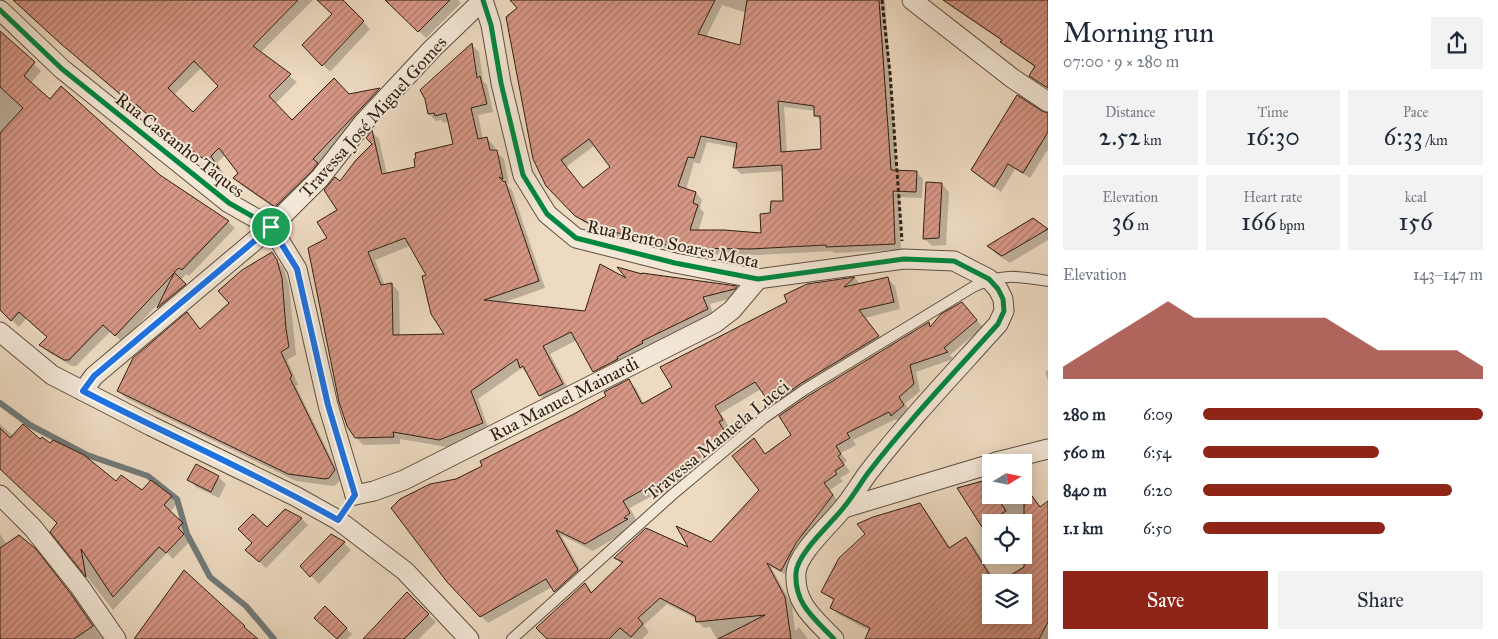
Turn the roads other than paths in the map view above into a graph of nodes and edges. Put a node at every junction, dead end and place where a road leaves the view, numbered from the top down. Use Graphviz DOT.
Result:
graph roads {
  1 [pos="483,0"];
  2 [pos="912,0"];
  3 [pos="0,10"];
  4 [pos="1048,102"];
  5 [pos="271,227"];
  6 [pos="758,279"];
  7 [pos="990,279"];
  8 [pos="1048,281"];
  9 [pos="0,332"];
  10 [pos="83,391"];
  11 [pos="1048,450"];
  12 [pos="1031,454"];
  13 [pos="982,467"];
  14 [pos="0,495"];
  15 [pos="355,495"];
  16 [pos="844,508"];
  17 [pos="338,520"];
  18 [pos="116,639"];
  19 [pos="469,639"];
  20 [pos="512,639"];
  21 [pos="834,639"];
  1 -- 5 [label="street, Travessa José Miguel Gomes"];
  1 -- 6 [label="street, Rua Bento Soares Mota"];
  2 -- 4 [label="street"];
  3 -- 5 [label="street, Rua Castanho Taques"];
  5 -- 10 [label="street, Travessa José Miguel Gomes"];
  5 -- 15 [label="street, Rua Castanho Taques"];
  6 -- 7 [label="street, Rua Bento Soares Mota"];
  6 -- 15 [label="street, Rua Manuel Mainardi"];
  7 -- 8 [label="lane"];
  7 -- 16 [label="street"];
  7 -- 20 [label="lane, Travessa Manuela Lucci"];
  9 -- 10 [label="street"];
  10 -- 17 [label="street"];
  11 -- 12 [label="street"];
  13 -- 16 [label="street"];
  14 -- 18 [label="street"];
  15 -- 17 [label="street"];
  16 -- 21 [label="street"];
  17 -- 19 [label="street"];
}
